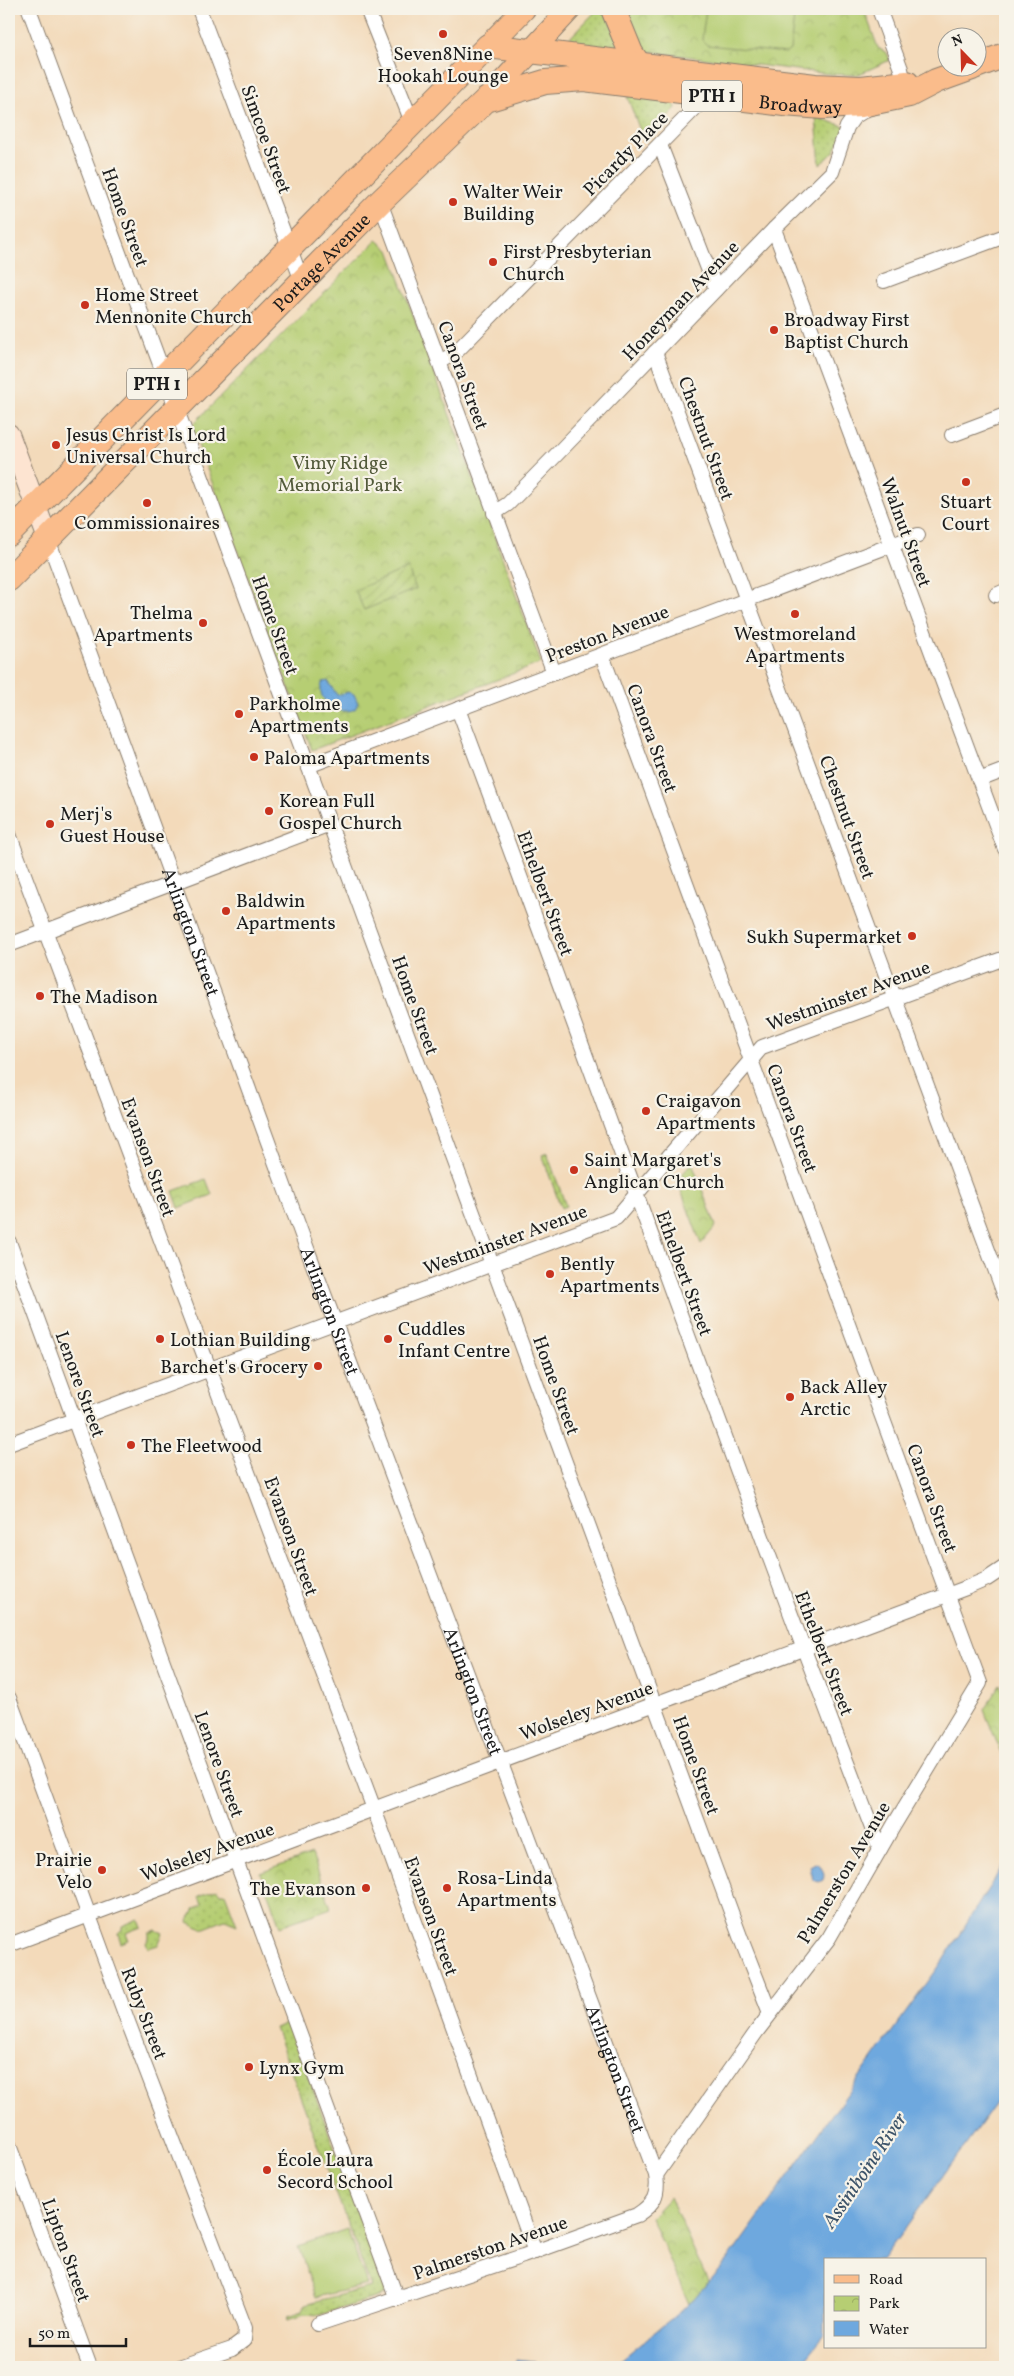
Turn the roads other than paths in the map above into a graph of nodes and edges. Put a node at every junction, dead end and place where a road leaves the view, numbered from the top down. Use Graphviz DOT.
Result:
graph roads {
  1 [pos="29,9"];
  2 [pos="199,9"];
  3 [pos="367,9"];
  4 [pos="524,9"];
  5 [pos="570,9"];
  6 [pos="613,9"];
  7 [pos="879,9"];
  8 [pos="488,46"];
  9 [pos="531,52"];
  10 [pos="1005,55"];
  11 [pos="986,62"];
  12 [pos="640,65"];
  13 [pos="944,78"];
  14 [pos="936,81"];
  15 [pos="904,83"];
  16 [pos="707,96"];
  17 [pos="486,100"];
  18 [pos="875,104"];
  19 [pos="412,122"];
  20 [pos="660,144"];
  21 [pos="380,202"];
  22 [pos="774,229"];
  23 [pos="1005,236"];
  24 [pos="288,248"];
  25 [pos="302,281"];
  26 [pos="884,281"];
  27 [pos="716,289"];
  28 [pos="656,352"];
  29 [pos="440,362"];
  30 [pos="165,377"];
  31 [pos="176,407"];
  32 [pos="1005,414"];
  33 [pos="9,434"];
  34 [pos="952,435"];
  35 [pos="36,506"];
  36 [pos="494,513"];
  37 [pos="9,534"];
  38 [pos="918,535"];
  39 [pos="48,539"];
  40 [pos="892,545"];
  41 [pos="9,579"];
  42 [pos="747,600"];
  43 [pos="602,655"];
  44 [pos="554,673"];
  45 [pos="458,709"];
  46 [pos="308,766"];
  47 [pos="1005,770"];
  48 [pos="980,780"];
  49 [pos="330,824"];
  50 [pos="9,834"];
  51 [pos="1005,849"];
  52 [pos="173,883"];
  53 [pos="45,931"];
  54 [pos="9,944"];
  55 [pos="1005,958"];
  56 [pos="895,998"];
  57 [pos="751,1059"];
  58 [pos="637,1194"];
  59 [pos="9,1242"];
  60 [pos="492,1264"];
  61 [pos="1005,1296"];
  62 [pos="335,1322"];
  63 [pos="209,1369"];
  64 [pos="74,1419"];
  65 [pos="9,1444"];
  66 [pos="1005,1567"];
  67 [pos="949,1595"];
  68 [pos="803,1649"];
  69 [pos="9,1698"];
  70 [pos="655,1704"];
  71 [pos="499,1762"];
  72 [pos="374,1809"];
  73 [pos="880,1849"];
  74 [pos="236,1860"];
  75 [pos="88,1915"];
  76 [pos="9,1945"];
  77 [pos="770,2013"];
  78 [pos="9,2145"];
  79 [pos="657,2180"];
  80 [pos="535,2252"];
  81 [pos="397,2299"];
  82 [pos="318,2324"];
  83 [pos="90,2367"];
  84 [pos="179,2367"];
  1 -- 30 [label="street, Home Street"];
  2 -- 24 [label="street, Simcoe Street"];
  3 -- 19 [label="street"];
  4 -- 8 [label="main road, Portage Avenue"];
  5 -- 9 [label="main road, Portage Avenue"];
  6 -- 12 [label="highway"];
  7 -- 15 [label="street"];
  8 -- 9 [label="highway, Broadway / PTH 1"];
  8 -- 19 [label="highway, Portage Avenue / PTH 1"];
  9 -- 12 [label="highway, Broadway / PTH 1"];
  9 -- 17 [label="main road, Portage Avenue"];
  10 -- 11 [label="highway"];
  12 -- 15 [label="highway, Broadway / PTH 1"];
  13 -- 14 [label="highway, Broadway / PTH 1"];
  14 -- 15 [label="highway, Broadway / PTH 1"];
  14 -- 18 [label="highway, Broadway / PTH 1"];
  16 -- 17 [label="highway, Broadway / PTH 1"];
  16 -- 18 [label="highway, Broadway / PTH 1"];
  16 -- 20 [label="street, Picardy Place"];
  17 -- 21 [label="highway, Portage Avenue / PTH 1"];
  18 -- 22 [label="street, Honeyman Avenue"];
  19 -- 24 [label="highway, Portage Avenue / PTH 1"];
  20 -- 27 [label="street"];
  20 -- 29 [label="street, Picardy Place"];
  21 -- 25 [label="highway, Portage Avenue / PTH 1"];
  21 -- 29 [label="street, Canora Street"];
  22 -- 27 [label="street, Honeyman Avenue"];
  22 -- 40 [label="street, Walnut Street"];
  23 -- 26 [label="street"];
  24 -- 25 [label="street, Simcoe Street"];
  24 -- 30 [label="highway, Portage Avenue / PTH 1"];
  25 -- 31 [label="highway, Portage Avenue / PTH 1"];
  27 -- 28 [label="street, Honeyman Avenue"];
  28 -- 36 [label="street, Honeyman Avenue"];
  28 -- 42 [label="street, Chestnut Street"];
  29 -- 36 [label="street, Canora Street"];
  30 -- 31 [label="street, Home Street"];
  30 -- 35 [label="highway, Portage Avenue / PTH 1"];
  31 -- 39 [label="highway, Portage Avenue / PTH 1"];
  31 -- 46 [label="street, Home Street"];
  32 -- 34 [label="street"];
  33 -- 35 [label="main road, Arlington Street"];
  35 -- 37 [label="highway, Portage Avenue / PTH 1"];
  35 -- 39 [label="main road, Arlington Street"];
  36 -- 44 [label="street, Canora Street"];
  38 -- 40 [label="street, Preston Avenue"];
  39 -- 41 [label="highway, Portage Avenue / PTH 1"];
  39 -- 52 [label="street, Arlington Street"];
  40 -- 42 [label="street, Preston Avenue"];
  40 -- 48 [label="street, Walnut Street"];
  42 -- 43 [label="street, Preston Avenue"];
  42 -- 56 [label="street, Chestnut Street"];
  43 -- 44 [label="street, Preston Avenue"];
  43 -- 57 [label="street, Canora Street"];
  44 -- 45 [label="street, Preston Avenue"];
  45 -- 46 [label="street, Preston Avenue"];
  45 -- 58 [label="street, Ethelbert Street"];
  46 -- 49 [label="street, Home Street"];
  47 -- 48 [label="street"];
  48 -- 51 [label="street, Walnut Street"];
  49 -- 52 [label="street"];
  49 -- 60 [label="street, Home Street"];
  50 -- 53 [label="street, Evanson Street"];
  52 -- 53 [label="street"];
  52 -- 62 [label="street, Arlington Street"];
  53 -- 54 [label="street"];
  53 -- 63 [label="street, Evanson Street"];
  55 -- 56 [label="street, Westminster Avenue"];
  56 -- 57 [label="street, Westminster Avenue"];
  56 -- 61 [label="street, Chestnut Street"];
  57 -- 58 [label="street, Westminster Avenue"];
  57 -- 67 [label="street, Canora Street"];
  58 -- 60 [label="street, Westminster Avenue"];
  58 -- 68 [label="street, Ethelbert Street"];
  59 -- 64 [label="street, Lenore Street"];
  60 -- 62 [label="street, Westminster Avenue"];
  60 -- 70 [label="street, Home Street"];
  62 -- 63 [label="street, Westminster Avenue"];
  62 -- 71 [label="street, Arlington Street"];
  63 -- 64 [label="street, Westminster Avenue"];
  63 -- 72 [label="street, Evanson Street"];
  64 -- 65 [label="street, Westminster Avenue"];
  64 -- 74 [label="street, Lenore Street"];
  66 -- 67 [label="street, Wolseley Avenue"];
  67 -- 68 [label="street, Wolseley Avenue"];
  67 -- 73 [label="street, Palmerston Avenue"];
  68 -- 70 [label="street, Wolseley Avenue"];
  68 -- 73 [label="street, Ethelbert Street"];
  69 -- 75 [label="street, Ruby Street"];
  70 -- 71 [label="street, Wolseley Avenue"];
  70 -- 77 [label="street, Home Street"];
  71 -- 72 [label="street, Wolseley Avenue"];
  71 -- 79 [label="street, Arlington Street"];
  72 -- 74 [label="street, Wolseley Avenue"];
  72 -- 80 [label="street, Evanson Street"];
  73 -- 77 [label="street, Palmerston Avenue"];
  74 -- 75 [label="street, Wolseley Avenue"];
  74 -- 81 [label="street, Lenore Street"];
  75 -- 76 [label="street, Wolseley Avenue"];
  75 -- 84 [label="street, Ruby Street"];
  77 -- 79 [label="street, Palmerston Avenue"];
  78 -- 83 [label="street, Lipton Street"];
  79 -- 80 [label="street, Palmerston Avenue"];
  80 -- 81 [label="street, Palmerston Avenue"];
  81 -- 82 [label="street, Palmerston Avenue"];
}
